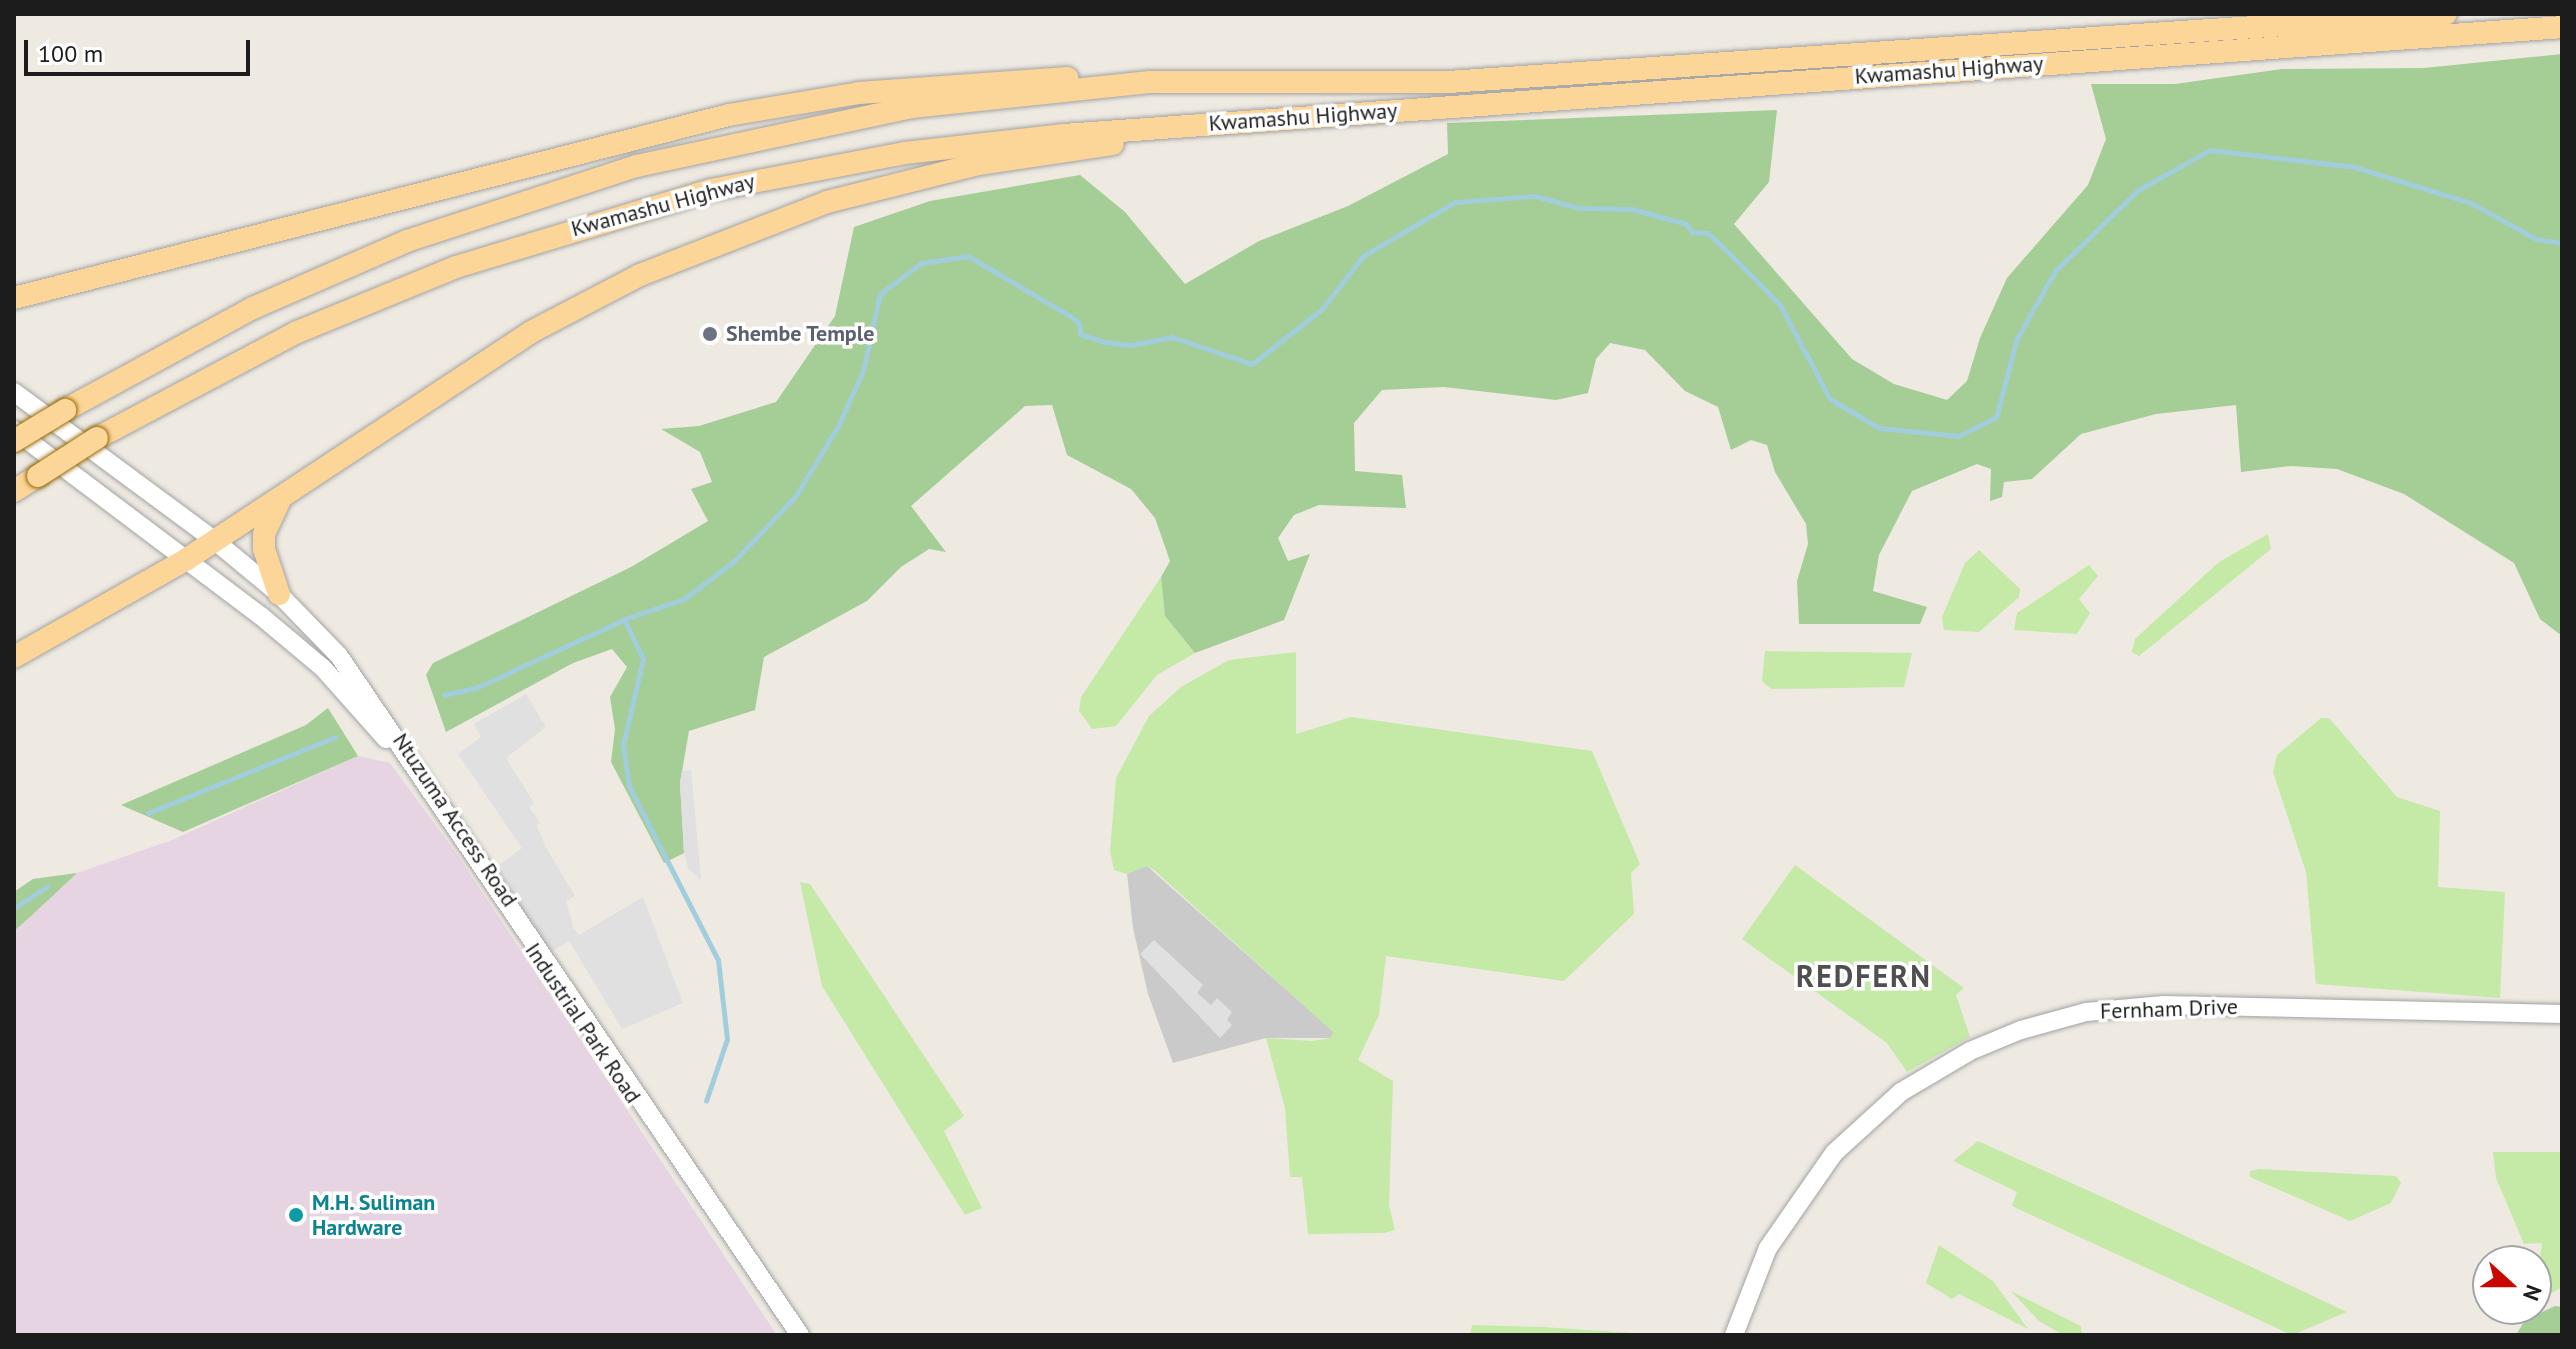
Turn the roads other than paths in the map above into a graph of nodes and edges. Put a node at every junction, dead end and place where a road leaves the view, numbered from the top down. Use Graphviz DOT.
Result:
graph roads {
  1 [pos="2446,14"];
  2 [pos="2562,27"];
  3 [pos="1150,82"];
  4 [pos="1260,121"];
  5 [pos="14,298"];
  6 [pos="14,392"];
  7 [pos="14,430"];
  8 [pos="14,441"];
  9 [pos="14,491"];
  10 [pos="281,497"];
  11 [pos="214,540"];
  12 [pos="187,559"];
  13 [pos="279,594"];
  14 [pos="14,657"];
  15 [pos="2562,1014"];
  16 [pos="789,1335"];
  17 [pos="800,1335"];
  18 [pos="1734,1335"];
  1 -- 3 [label="main road, Kwamashu Highway"];
  2 -- 4 [label="main road, Kwamashu Highway"];
  3 -- 5 [label="main road"];
  3 -- 8 [label="main road, Kwamashu Highway, bridge"];
  4 -- 9 [label="main road, Kwamashu Highway, bridge"];
  4 -- 10 [label="main road"];
  6 -- 11 [label="street, Ntuzuma Access Road"];
  7 -- 12 [label="street"];
  10 -- 11 [label="main road"];
  10 -- 13 [label="main road"];
  11 -- 12 [label="main road"];
  11 -- 13 [label="street, Ntuzuma Access Road"];
  12 -- 14 [label="main road"];
  12 -- 16 [label="street, Industrial Park Road"];
  13 -- 17 [label="street, Ntuzuma Access Road"];
  15 -- 18 [label="street, Fernham Drive"];
}
